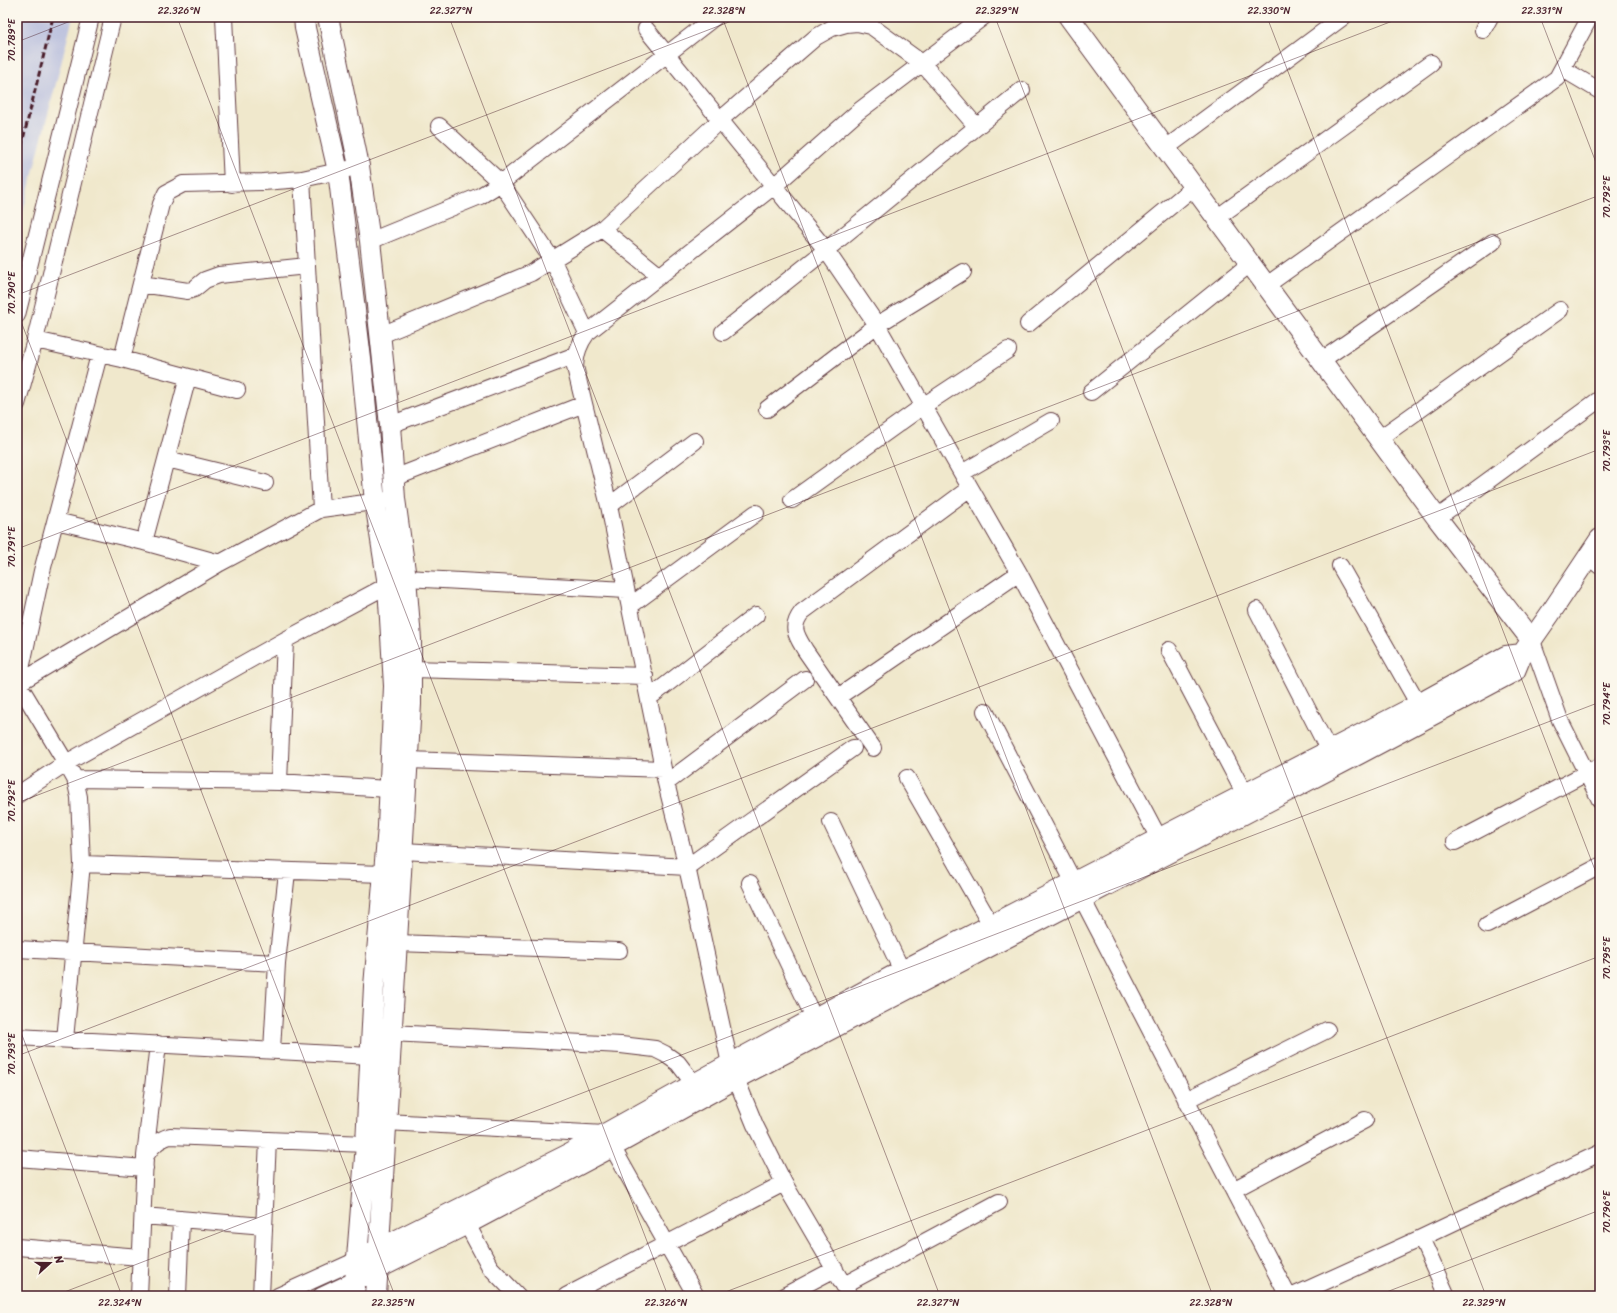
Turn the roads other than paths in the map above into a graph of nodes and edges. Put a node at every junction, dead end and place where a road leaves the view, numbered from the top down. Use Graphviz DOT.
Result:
graph roads {
  1 [pos="91,17"];
  2 [pos="113,17"];
  3 [pos="224,17"];
  4 [pos="304,17"];
  5 [pos="328,17"];
  6 [pos="716,17"];
  7 [pos="983,17"];
  8 [pos="1069,17"];
  9 [pos="1343,17"];
  10 [pos="1590,17"];
  11 [pos="646,29"];
  12 [pos="668,55"];
  13 [pos="922,63"];
  14 [pos="1431,63"];
  15 [pos="1563,69"];
  16 [pos="1022,90"];
  17 [pos="1600,91"];
  18 [pos="720,120"];
  19 [pos="439,126"];
  20 [pos="977,126"];
  21 [pos="1166,148"];
  22 [pos="360,166"];
  23 [pos="338,171"];
  24 [pos="302,179"];
  25 [pos="501,183"];
  26 [pos="232,184"];
  27 [pos="774,186"];
  28 [pos="1195,186"];
  29 [pos="1218,218"];
  30 [pos="602,229"];
  31 [pos="370,241"];
  32 [pos="1493,242"];
  33 [pos="826,250"];
  34 [pos="553,261"];
  35 [pos="1251,262"];
  36 [pos="307,266"];
  37 [pos="963,272"];
  38 [pos="660,276"];
  39 [pos="141,284"];
  40 [pos="1267,285"];
  41 [pos="1560,310"];
  42 [pos="17,315"];
  43 [pos="1028,324"];
  44 [pos="877,325"];
  45 [pos="723,332"];
  46 [pos="587,333"];
  47 [pos="381,335"];
  48 [pos="35,340"];
  49 [pos="1008,350"];
  50 [pos="99,355"];
  51 [pos="576,355"];
  52 [pos="122,359"];
  53 [pos="1322,360"];
  54 [pos="188,377"];
  55 [pos="237,390"];
  56 [pos="1091,392"];
  57 [pos="1600,399"];
  58 [pos="17,404"];
  59 [pos="584,404"];
  60 [pos="923,406"];
  61 [pos="767,409"];
  62 [pos="1051,422"];
  63 [pos="390,425"];
  64 [pos="1380,438"];
  65 [pos="695,442"];
  66 [pos="167,459"];
  67 [pos="962,473"];
  68 [pos="394,478"];
  69 [pos="265,483"];
  70 [pos="970,488"];
  71 [pos="395,499"];
  72 [pos="792,500"];
  73 [pos="375,502"];
  74 [pos="609,506"];
  75 [pos="321,509"];
  76 [pos="756,513"];
  77 [pos="1437,518"];
  78 [pos="56,522"];
  79 [pos="1600,539"];
  80 [pos="144,542"];
  81 [pos="1594,561"];
  82 [pos="220,563"];
  83 [pos="1340,566"];
  84 [pos="1019,573"];
  85 [pos="397,582"];
  86 [pos="626,590"];
  87 [pos="630,606"];
  88 [pos="1257,610"];
  89 [pos="756,615"];
  90 [pos="285,640"];
  91 [pos="1527,647"];
  92 [pos="1169,650"];
  93 [pos="412,669"];
  94 [pos="645,676"];
  95 [pos="805,680"];
  96 [pos="18,684"];
  97 [pos="838,697"];
  98 [pos="648,698"];
  99 [pos="1418,705"];
  100 [pos="985,711"];
  101 [pos="853,748"];
  102 [pos="873,748"];
  103 [pos="1329,751"];
  104 [pos="408,760"];
  105 [pos="66,763"];
  106 [pos="1593,769"];
  107 [pos="664,776"];
  108 [pos="907,778"];
  109 [pos="74,779"];
  110 [pos="279,782"];
  111 [pos="388,789"];
  112 [pos="17,794"];
  113 [pos="1600,800"];
  114 [pos="1249,802"];
  115 [pos="831,822"];
  116 [pos="1454,842"];
  117 [pos="1163,846"];
  118 [pos="403,851"];
  119 [pos="82,864"];
  120 [pos="687,866"];
  121 [pos="1600,866"];
  122 [pos="287,872"];
  123 [pos="383,874"];
  124 [pos="750,883"];
  125 [pos="1078,890"];
  126 [pos="1488,926"];
  127 [pos="995,932"];
  128 [pos="396,943"];
  129 [pos="17,949"];
  130 [pos="73,950"];
  131 [pos="619,951"];
  132 [pos="277,963"];
  133 [pos="902,971"];
  134 [pos="814,1018"];
  135 [pos="1327,1030"];
  136 [pos="391,1033"];
  137 [pos="17,1037"];
  138 [pos="65,1039"];
  139 [pos="158,1044"];
  140 [pos="272,1050"];
  141 [pos="371,1056"];
  142 [pos="732,1071"];
  143 [pos="694,1084"];
  144 [pos="1186,1100"];
  145 [pos="1365,1120"];
  146 [pos="386,1122"];
  147 [pos="268,1140"];
  148 [pos="609,1140"];
  149 [pos="366,1144"];
  150 [pos="1600,1153"];
  151 [pos="17,1158"];
  152 [pos="145,1162"];
  153 [pos="784,1183"];
  154 [pos="1233,1190"];
  155 [pos="999,1202"];
  156 [pos="143,1216"];
  157 [pos="181,1219"];
  158 [pos="467,1224"];
  159 [pos="263,1226"];
  160 [pos="1421,1238"];
  161 [pos="667,1244"];
  162 [pos="17,1246"];
  163 [pos="140,1257"];
  164 [pos="378,1259"];
  165 [pos="835,1269"];
  166 [pos="355,1279"];
  167 [pos="847,1291"];
  168 [pos="139,1296"];
  169 [pos="178,1296"];
  170 [pos="261,1296"];
  171 [pos="278,1296"];
  172 [pos="321,1296"];
  173 [pos="376,1296"];
  174 [pos="518,1296"];
  175 [pos="566,1296"];
  176 [pos="696,1296"];
  177 [pos="784,1296"];
  178 [pos="1288,1296"];
  179 [pos="1293,1296"];
  180 [pos="1447,1296"];
  1 -- 42 [label="street"];
  2 -- 48 [label="street"];
  3 -- 26 [label="street"];
  4 -- 23 [label="street"];
  5 -- 22 [label="street"];
  6 -- 12 [label="street"];
  7 -- 13 [label="street"];
  8 -- 21 [label="street"];
  9 -- 21 [label="street"];
  10 -- 15 [label="street"];
  11 -- 12 [label="street"];
  12 -- 18 [label="street"];
  12 -- 25 [label="street"];
  13 -- 18 [label="street"];
  13 -- 20 [label="street"];
  13 -- 27 [label="street"];
  14 -- 29 [label="street"];
  15 -- 17 [label="street"];
  15 -- 40 [label="street"];
  16 -- 20 [label="street"];
  18 -- 27 [label="street"];
  18 -- 30 [label="street"];
  19 -- 25 [label="street"];
  20 -- 33 [label="street"];
  21 -- 28 [label="street"];
  22 -- 23 [label="street"];
  22 -- 31 [label="street"];
  23 -- 24 [label="street"];
  23 -- 73 [label="street"];
  24 -- 26 [label="street"];
  24 -- 36 [label="street"];
  25 -- 31 [label="street"];
  25 -- 34 [label="street"];
  26 -- 39 [label="street"];
  27 -- 33 [label="street"];
  27 -- 38 [label="street"];
  28 -- 29 [label="street"];
  28 -- 43 [label="street"];
  29 -- 35 [label="street"];
  30 -- 34 [label="street"];
  30 -- 38 [label="street"];
  31 -- 47 [label="street"];
  32 -- 53 [label="street"];
  33 -- 44 [label="street"];
  33 -- 45 [label="street"];
  34 -- 46 [label="street"];
  34 -- 47 [label="street"];
  35 -- 40 [label="street"];
  35 -- 56 [label="street"];
  36 -- 39 [label="street"];
  36 -- 75 [label="street"];
  37 -- 44 [label="street"];
  38 -- 46 [label="street"];
  39 -- 52 [label="street"];
  40 -- 53 [label="street"];
  41 -- 64 [label="street"];
  44 -- 60 [label="street"];
  44 -- 61 [label="street"];
  46 -- 51 [label="street"];
  47 -- 63 [label="street"];
  48 -- 50 [label="street"];
  48 -- 58 [label="street"];
  49 -- 60 [label="street"];
  50 -- 52 [label="street"];
  50 -- 78 [label="street"];
  51 -- 59 [label="street"];
  51 -- 63 [label="street"];
  52 -- 54 [label="street"];
  53 -- 64 [label="street"];
  54 -- 55 [label="street"];
  54 -- 66 [label="street"];
  57 -- 77 [label="street"];
  59 -- 68 [label="street"];
  59 -- 74 [label="street"];
  60 -- 67 [label="street"];
  60 -- 72 [label="street"];
  62 -- 67 [label="street"];
  63 -- 68 [label="street"];
  64 -- 77 [label="street"];
  65 -- 74 [label="street"];
  66 -- 69 [label="street"];
  66 -- 80 [label="street"];
  67 -- 70 [label="street"];
  68 -- 71 [label="street"];
  70 -- 84 [label="street"];
  70 -- 97 [label="street"];
  71 -- 73 [label="street"];
  71 -- 85 [label="street"];
  73 -- 75 [label="street"];
  73 -- 85 [label="street"];
  74 -- 86 [label="street"];
  75 -- 82 [label="street"];
  76 -- 87 [label="street"];
  77 -- 91 [label="street"];
  78 -- 80 [label="street"];
  78 -- 96 [label="street"];
  79 -- 81 [label="street"];
  80 -- 82 [label="street"];
  81 -- 91 [label="street"];
  82 -- 96 [label="street"];
  83 -- 99 [label="street"];
  84 -- 97 [label="street"];
  84 -- 117 [label="street"];
  85 -- 86 [label="street"];
  85 -- 90 [label="street"];
  85 -- 93 [label="street"];
  85 -- 111 [label="street"];
  86 -- 87 [label="street"];
  87 -- 94 [label="street"];
  88 -- 103 [label="street"];
  89 -- 98 [label="street"];
  90 -- 105 [label="street"];
  90 -- 110 [label="street"];
  91 -- 99 [label="street"];
  91 -- 106 [label="street"];
  91 -- 114 [label="street"];
  92 -- 114 [label="street"];
  93 -- 94 [label="street"];
  93 -- 104 [label="street"];
  94 -- 98 [label="street"];
  95 -- 107 [label="street"];
  96 -- 105 [label="street"];
  97 -- 102 [label="street"];
  98 -- 107 [label="street"];
  99 -- 103 [label="street"];
  100 -- 125 [label="street"];
  101 -- 120 [label="street"];
  103 -- 114 [label="street"];
  104 -- 107 [label="street"];
  104 -- 118 [label="street"];
  105 -- 109 [label="street"];
  105 -- 112 [label="street"];
  106 -- 113 [label="street"];
  106 -- 116 [label="street"];
  107 -- 120 [label="street"];
  108 -- 127 [label="street"];
  109 -- 110 [label="street"];
  109 -- 119 [label="street"];
  110 -- 111 [label="street"];
  111 -- 123 [label="street"];
  114 -- 117 [label="street"];
  115 -- 133 [label="street"];
  117 -- 125 [label="street"];
  118 -- 120 [label="street"];
  118 -- 128 [label="street"];
  119 -- 122 [label="street"];
  119 -- 130 [label="street"];
  120 -- 142 [label="street"];
  121 -- 126 [label="street"];
  122 -- 123 [label="street"];
  122 -- 132 [label="street"];
  123 -- 141 [label="street"];
  124 -- 134 [label="street"];
  125 -- 127 [label="street"];
  125 -- 144 [label="street"];
  127 -- 133 [label="street"];
  127 -- 142 [label="street"];
  128 -- 131 [label="street"];
  128 -- 136 [label="street"];
  129 -- 130 [label="street"];
  130 -- 132 [label="street"];
  130 -- 138 [label="street"];
  132 -- 140 [label="street"];
  133 -- 134 [label="street"];
  134 -- 142 [label="street"];
  135 -- 144 [label="street"];
  136 -- 143 [label="street"];
  136 -- 146 [label="street"];
  137 -- 138 [label="street"];
  138 -- 139 [label="street"];
  139 -- 140 [label="street"];
  139 -- 152 [label="street"];
  140 -- 141 [label="street"];
  141 -- 149 [label="street"];
  142 -- 143 [label="street"];
  142 -- 148 [label="street"];
  142 -- 153 [label="street"];
  143 -- 148 [label="street"];
  144 -- 154 [label="street"];
  145 -- 154 [label="street"];
  146 -- 148 [label="street"];
  146 -- 164 [label="street"];
  147 -- 149 [label="street"];
  147 -- 152 [label="street"];
  147 -- 159 [label="street"];
  148 -- 158 [label="street"];
  148 -- 161 [label="street"];
  148 -- 164 [label="street"];
  149 -- 166 [label="street"];
  150 -- 160 [label="street"];
  151 -- 152 [label="street"];
  152 -- 156 [label="street"];
  153 -- 161 [label="street"];
  153 -- 165 [label="street"];
  154 -- 178 [label="street"];
  155 -- 167 [label="street"];
  156 -- 157 [label="street"];
  156 -- 163 [label="street"];
  157 -- 159 [label="street"];
  157 -- 169 [label="street"];
  158 -- 164 [label="street"];
  158 -- 174 [label="street"];
  159 -- 170 [label="street"];
  160 -- 179 [label="street"];
  160 -- 180 [label="street"];
  161 -- 175 [label="street"];
  161 -- 176 [label="street"];
  162 -- 163 [label="street"];
  163 -- 168 [label="street"];
  164 -- 166 [label="street"];
  164 -- 173 [label="street"];
  165 -- 167 [label="street"];
  165 -- 177 [label="street"];
  166 -- 171 [label="street"];
  166 -- 172 [label="street"];
}
